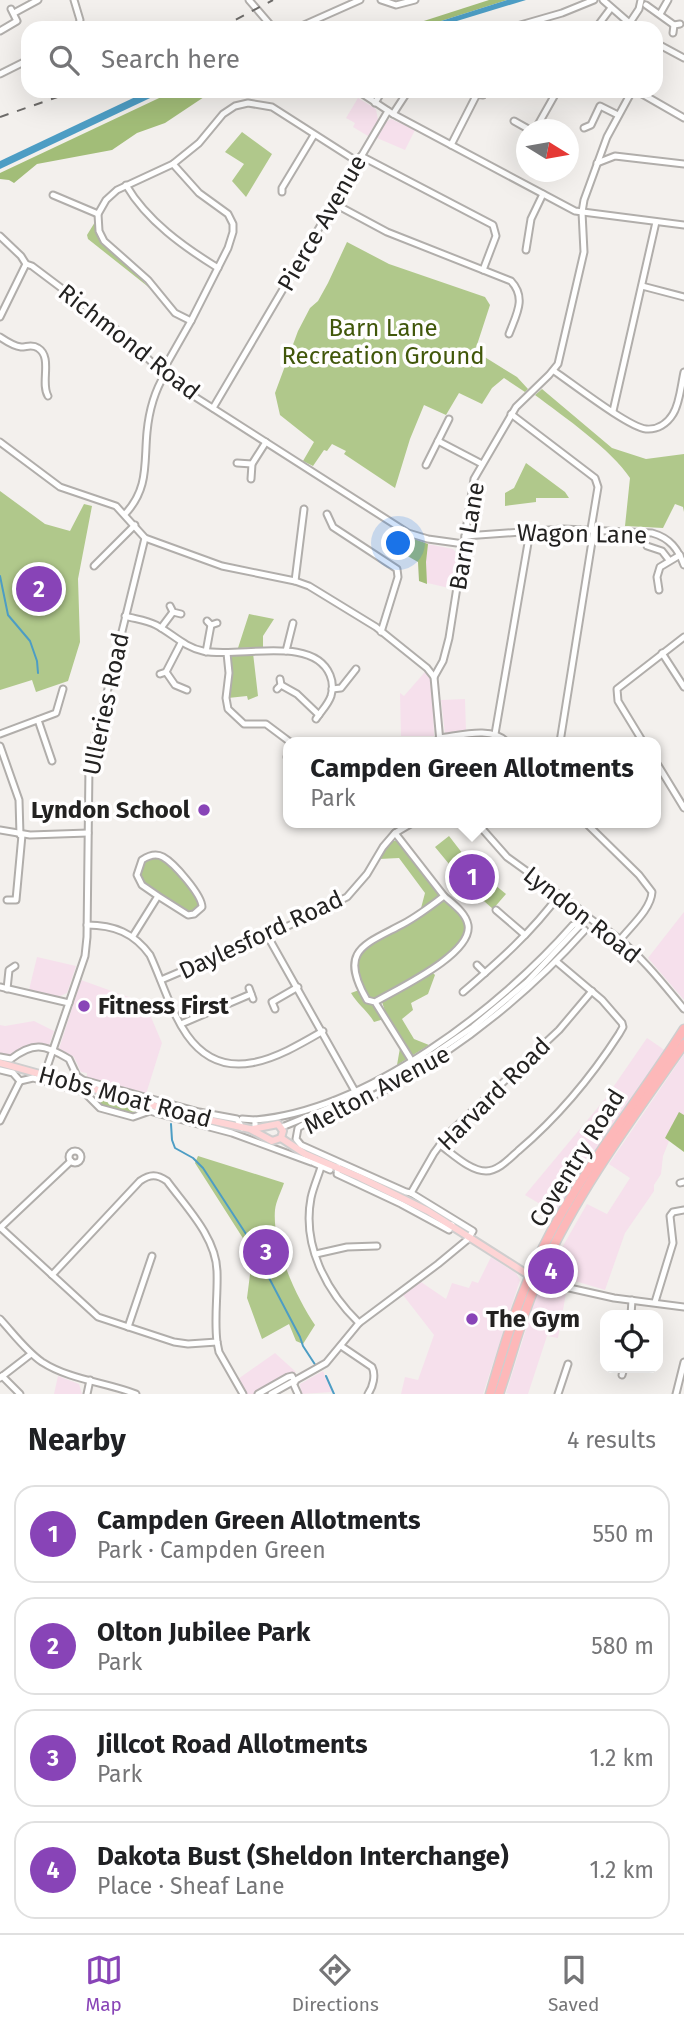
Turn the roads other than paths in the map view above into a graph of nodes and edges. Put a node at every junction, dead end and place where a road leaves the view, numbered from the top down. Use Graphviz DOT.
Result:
graph roads {
  1 [pos="38,0"];
  2 [pos="74,0"];
  3 [pos="250,0"];
  4 [pos="360,0"];
  5 [pos="381,0"];
  6 [pos="415,0"];
  7 [pos="594,0"];
  8 [pos="603,0"];
  9 [pos="668,0"];
  10 [pos="643,2"];
  11 [pos="611,8"];
  12 [pos="660,14"];
  13 [pos="315,20"];
  14 [pos="80,21"];
  15 [pos="268,21"];
  16 [pos="534,21"];
  17 [pos="601,21"];
  18 [pos="626,21"];
  19 [pos="634,21"];
  20 [pos="0,31"];
  21 [pos="673,33"];
  22 [pos="663,49"];
  23 [pos="684,58"];
  24 [pos="21,64"];
  25 [pos="0,74"];
  26 [pos="368,98"];
  27 [pos="378,98"];
  28 [pos="403,98"];
  29 [pos="474,98"];
  30 [pos="552,98"];
  31 [pos="629,98"];
  32 [pos="647,98"];
  33 [pos="375,103"];
  34 [pos="391,113"];
  35 [pos="618,115"];
  36 [pos="684,118"];
  37 [pos="540,119"];
  38 [pos="584,128"];
  39 [pos="314,135"];
  40 [pos="451,145"];
  41 [pos="604,145"];
  42 [pos="615,156"];
  43 [pos="359,159"];
  44 [pos="597,163"];
  45 [pos="173,164"];
  46 [pos="684,164"];
  47 [pos="127,185"];
  48 [pos="282,192"];
  49 [pos="543,194"];
  50 [pos="53,195"];
  51 [pos="333,203"];
  52 [pos="582,212"];
  53 [pos="98,214"];
  54 [pos="656,222"];
  55 [pos="684,225"];
  56 [pos="0,236"];
  57 [pos="525,246"];
  58 [pos="26,264"];
  59 [pos="218,268"];
  60 [pos="483,270"];
  61 [pos="642,286"];
  62 [pos="684,297"];
  63 [pos="0,317"];
  64 [pos="191,321"];
  65 [pos="509,334"];
  66 [pos="0,337"];
  67 [pos="554,371"];
  68 [pos="684,372"];
  69 [pos="163,373"];
  70 [pos="48,396"];
  71 [pos="213,408"];
  72 [pos="613,411"];
  73 [pos="511,414"];
  74 [pos="449,419"];
  75 [pos="438,441"];
  76 [pos="0,442"];
  77 [pos="266,442"];
  78 [pos="237,463"];
  79 [pos="252,464"];
  80 [pos="482,464"];
  81 [pos="426,465"];
  82 [pos="251,480"];
  83 [pos="303,509"];
  84 [pos="125,514"];
  85 [pos="327,514"];
  86 [pos="135,525"];
  87 [pos="592,529"];
  88 [pos="527,531"];
  89 [pos="465,536"];
  90 [pos="145,538"];
  91 [pos="464,544"];
  92 [pos="647,547"];
  93 [pos="680,555"];
  94 [pos="669,560"];
  95 [pos="684,565"];
  96 [pos="94,566"];
  97 [pos="295,581"];
  98 [pos="659,590"];
  99 [pos="170,606"];
  100 [pos="173,612"];
  101 [pos="181,614"];
  102 [pos="125,616"];
  103 [pos="212,623"];
  104 [pos="294,627"];
  105 [pos="161,628"];
  106 [pos="381,632"];
  107 [pos="684,637"];
  108 [pos="181,643"];
  109 [pos="286,651"];
  110 [pos="206,652"];
  111 [pos="227,653"];
  112 [pos="662,653"];
  113 [pos="356,669"];
  114 [pos="434,677"];
  115 [pos="279,684"];
  116 [pos="684,687"];
  117 [pos="64,689"];
  118 [pos="332,689"];
  119 [pos="189,690"];
  120 [pos="38,720"];
  121 [pos="0,734"];
  122 [pos="495,734"];
  123 [pos="283,737"];
  124 [pos="439,737"];
  125 [pos="467,737"];
  126 [pos="500,737"];
  127 [pos="561,737"];
  128 [pos="640,737"];
  129 [pos="0,746"];
  130 [pos="52,761"];
  131 [pos="661,770"];
  132 [pos="684,808"];
  133 [pos="403,828"];
  134 [pos="481,828"];
  135 [pos="591,828"];
  136 [pos="0,830"];
  137 [pos="88,833"];
  138 [pos="395,833"];
  139 [pos="21,835"];
  140 [pos="559,895"];
  141 [pos="158,896"];
  142 [pos="444,896"];
  143 [pos="7,900"];
  144 [pos="496,910"];
  145 [pos="587,918"];
  146 [pos="87,925"];
  147 [pos="583,929"];
  148 [pos="267,935"];
  149 [pos="525,935"];
  150 [pos="133,936"];
  151 [pos="620,940"];
  152 [pos="560,953"];
  153 [pos="556,962"];
  154 [pos="477,965"];
  155 [pos="15,966"];
  156 [pos="548,966"];
  157 [pos="485,973"];
  158 [pos="161,980"];
  159 [pos="3,988"];
  160 [pos="298,988"];
  161 [pos="464,989"];
  162 [pos="592,991"];
  163 [pos="251,993"];
  164 [pos="375,1002"];
  165 [pos="69,1003"];
  166 [pos="275,1009"];
  167 [pos="684,1009"];
  168 [pos="181,1024"];
  169 [pos="684,1029"];
  170 [pos="323,1031"];
  171 [pos="684,1044"];
  172 [pos="52,1051"];
  173 [pos="0,1057"];
  174 [pos="0,1063"];
  175 [pos="413,1063"];
  176 [pos="0,1070"];
  177 [pos="44,1076"];
  178 [pos="20,1081"];
  179 [pos="88,1084"];
  180 [pos="357,1093"];
  181 [pos="139,1098"];
  182 [pos="240,1119"];
  183 [pos="0,1121"];
  184 [pos="253,1125"];
  185 [pos="297,1125"];
  186 [pos="267,1127"];
  187 [pos="282,1127"];
  188 [pos="242,1128"];
  189 [pos="266,1136"];
  190 [pos="281,1138"];
  191 [pos="440,1145"];
  192 [pos="71,1161"];
  193 [pos="321,1167"];
  194 [pos="330,1170"];
  195 [pos="337,1170"];
  196 [pos="406,1194"];
  197 [pos="419,1203"];
  198 [pos="684,1210"];
  199 [pos="452,1225"];
  200 [pos="0,1228"];
  201 [pos="470,1236"];
  202 [pos="377,1247"];
  203 [pos="316,1254"];
  204 [pos="152,1256"];
  205 [pos="531,1274"];
  206 [pos="51,1275"];
  207 [pos="549,1281"];
  208 [pos="632,1300"];
  209 [pos="655,1303"];
  210 [pos="684,1307"];
  211 [pos="631,1310"];
  212 [pos="0,1319"];
  213 [pos="359,1323"];
  214 [pos="128,1327"];
  215 [pos="217,1342"];
  216 [pos="341,1346"];
  217 [pos="31,1354"];
  218 [pos="684,1362"];
  219 [pos="568,1364"];
  220 [pos="1,1377"];
  221 [pos="90,1380"];
  222 [pos="294,1383"];
  223 [pos="20,1394"];
  224 [pos="87,1394"];
  225 [pos="135,1394"];
  226 [pos="243,1394"];
  227 [pos="258,1394"];
  228 [pos="271,1394"];
  229 [pos="298,1394"];
  230 [pos="368,1394"];
  231 [pos="490,1394"];
  232 [pos="497,1394"];
  233 [pos="558,1394"];
  234 [pos="676,1394"];
  1 -- 20 [label="street"];
  2 -- 14 [label="street"];
  3 -- 15 [label="street"];
  4 -- 13 [label="street"];
  5 -- 6 [label="street"];
  7 -- 16 [label="street"];
  8 -- 11 [label="street"];
  9 -- 12 [label="street"];
  10 -- 12 [label="street"];
  10 -- 19 [label="street"];
  11 -- 17 [label="street"];
  11 -- 18 [label="street"];
  12 -- 21 [label="street"];
  22 -- 23 [label="street"];
  24 -- 25 [label="street"];
  26 -- 33 [label="street"];
  27 -- 33 [label="street"];
  28 -- 34 [label="street, Pierce Avenue"];
  29 -- 40 [label="street"];
  30 -- 37 [label="street"];
  31 -- 35 [label="street, Barn Lane"];
  32 -- 36 [label="street"];
  33 -- 34 [label="street"];
  34 -- 40 [label="street"];
  34 -- 43 [label="street, Pierce Avenue"];
  35 -- 38 [label="street"];
  35 -- 41 [label="street, Barn Lane"];
  39 -- 43 [label="street"];
  39 -- 45 [label="street"];
  39 -- 48 [label="street"];
  40 -- 49 [label="street"];
  41 -- 42 [label="street"];
  41 -- 44 [label="street, Barn Lane"];
  42 -- 44 [label="street"];
  42 -- 46 [label="street"];
  43 -- 51 [label="street, Pierce Avenue"];
  43 -- 60 [label="street"];
  44 -- 52 [label="street, Barn Lane"];
  45 -- 47 [label="street"];
  45 -- 59 [label="street"];
  47 -- 53 [label="street"];
  47 -- 59 [label="street"];
  49 -- 52 [label="street"];
  49 -- 57 [label="street"];
  50 -- 53 [label="street"];
  51 -- 60 [label="street"];
  51 -- 71 [label="street, Pierce Avenue"];
  52 -- 54 [label="street"];
  52 -- 67 [label="street, Barn Lane"];
  53 -- 64 [label="street"];
  54 -- 55 [label="street"];
  54 -- 61 [label="street"];
  56 -- 58 [label="street, Richmond Road"];
  58 -- 63 [label="street"];
  58 -- 69 [label="street, Richmond Road"];
  59 -- 64 [label="street"];
  60 -- 65 [label="street"];
  61 -- 62 [label="street"];
  61 -- 72 [label="street"];
  64 -- 69 [label="street"];
  66 -- 70 [label="street"];
  67 -- 72 [label="street"];
  67 -- 73 [label="street, Barn Lane"];
  68 -- 72 [label="street"];
  69 -- 71 [label="street, Richmond Road"];
  69 -- 84 [label="street"];
  71 -- 77 [label="street, Richmond Road"];
  73 -- 80 [label="street, Barn Lane"];
  73 -- 87 [label="street"];
  74 -- 75 [label="street"];
  75 -- 80 [label="street"];
  75 -- 81 [label="street"];
  76 -- 84 [label="street"];
  77 -- 79 [label="street"];
  77 -- 91 [label="street, Richmond Road"];
  78 -- 79 [label="street"];
  79 -- 82 [label="street"];
  80 -- 89 [label="street, Barn Lane"];
  83 -- 97 [label="street"];
  84 -- 86 [label="street"];
  85 -- 106 [label="street"];
  86 -- 90 [label="street"];
  86 -- 96 [label="street"];
  87 -- 88 [label="street, Wagon Lane"];
  87 -- 93 [label="street, Wagon Lane"];
  87 -- 127 [label="street"];
  88 -- 89 [label="street, Wagon Lane"];
  88 -- 122 [label="street"];
  89 -- 91 [label="street, Barn Lane"];
  90 -- 97 [label="street"];
  90 -- 102 [label="street, Ulleries Road"];
  91 -- 114 [label="street, Barn Lane"];
  92 -- 94 [label="street"];
  93 -- 94 [label="street"];
  93 -- 95 [label="street, Wagon Lane"];
  94 -- 98 [label="street"];
  97 -- 106 [label="street"];
  99 -- 100 [label="street"];
  100 -- 101 [label="street"];
  100 -- 105 [label="street"];
  102 -- 105 [label="street"];
  102 -- 137 [label="street, Ulleries Road"];
  103 -- 110 [label="street"];
  104 -- 109 [label="street"];
  105 -- 108 [label="street"];
  106 -- 114 [label="street"];
  107 -- 112 [label="street"];
  108 -- 110 [label="street"];
  108 -- 119 [label="street"];
  109 -- 111 [label="street"];
  109 -- 118 [label="street"];
  110 -- 111 [label="street"];
  111 -- 123 [label="street"];
  112 -- 116 [label="street"];
  112 -- 128 [label="street"];
  113 -- 118 [label="street"];
  114 -- 124 [label="street"];
  115 -- 118 [label="street"];
  117 -- 120 [label="street"];
  120 -- 121 [label="street"];
  120 -- 130 [label="street"];
  122 -- 125 [label="street"];
  122 -- 126 [label="street"];
  129 -- 139 [label="street"];
  131 -- 132 [label="street"];
  133 -- 138 [label="street, Daylesford Road"];
  134 -- 140 [label="street, Lyndon Road"];
  135 -- 151 [label="street"];
  136 -- 139 [label="street"];
  137 -- 139 [label="street"];
  137 -- 146 [label="street, Ulleries Road"];
  138 -- 142 [label="street"];
  138 -- 148 [label="street, Daylesford Road"];
  139 -- 143 [label="street"];
  140 -- 145 [label="street, Lyndon Road"];
  140 -- 149 [label="street"];
  141 -- 141 [label="street"];
  141 -- 150 [label="street"];
  142 -- 164 [label="street"];
  142 -- 164 [label="street"];
  144 -- 149 [label="street"];
  145 -- 147 [label="street, Melton Avenue"];
  145 -- 151 [label="street, Lyndon Road"];
  146 -- 150 [label="street"];
  146 -- 165 [label="street, Ulleries Road"];
  147 -- 152 [label="street, Melton Avenue"];
  147 -- 175 [label="street, Melton Avenue"];
  148 -- 158 [label="street, Daylesford Road"];
  148 -- 160 [label="street"];
  149 -- 157 [label="street"];
  150 -- 158 [label="street"];
  151 -- 167 [label="street, Lyndon Road"];
  152 -- 153 [label="street, Melton Avenue"];
  152 -- 156 [label="street, Melton Avenue"];
  153 -- 156 [label="street, Melton Avenue"];
  153 -- 162 [label="street"];
  154 -- 157 [label="street"];
  155 -- 159 [label="street"];
  156 -- 175 [label="street, Melton Avenue"];
  156 -- 185 [label="street, Melton Avenue"];
  157 -- 161 [label="street"];
  158 -- 168 [label="street"];
  159 -- 165 [label="street"];
  160 -- 166 [label="street"];
  160 -- 170 [label="street"];
  162 -- 191 [label="street, Harvard Road"];
  162 -- 191 [label="street"];
  163 -- 168 [label="street"];
  164 -- 175 [label="street"];
  165 -- 172 [label="street, Ulleries Road"];
  168 -- 170 [label="street"];
  169 -- 205 [label="highway, Coventry Road"];
  170 -- 180 [label="street"];
  171 -- 205 [label="highway, Coventry Road"];
  172 -- 173 [label="street, Hobs Moat Road"];
  172 -- 177 [label="street, Ulleries Road"];
  172 -- 179 [label="street, Hobs Moat Road"];
  174 -- 177 [label="main road, Hobs Moat Road"];
  175 -- 180 [label="street, Melton Avenue"];
  176 -- 178 [label="street"];
  177 -- 179 [label="main road, Hobs Moat Road"];
  178 -- 183 [label="street"];
  178 -- 193 [label="street, Hobs Moat Road"];
  179 -- 181 [label="main road, Hobs Moat Road"];
  180 -- 184 [label="street, Melton Avenue"];
  180 -- 185 [label="street, Melton Avenue"];
  181 -- 182 [label="street, Melton Avenue"];
  181 -- 188 [label="main road, Hobs Moat Road"];
  182 -- 184 [label="street, Melton Avenue"];
  182 -- 188 [label="street"];
  184 -- 186 [label="main road, Hobs Moat Road"];
  184 -- 188 [label="main road, Hobs Moat Road"];
  184 -- 189 [label="main road, Hobs Moat Road"];
  185 -- 187 [label="street, Melton Avenue"];
  185 -- 196 [label="street, Melton Avenue"];
  186 -- 187 [label="main road"];
  186 -- 189 [label="main road"];
  187 -- 190 [label="main road"];
  189 -- 190 [label="main road"];
  190 -- 195 [label="main road"];
  191 -- 196 [label="street, Harvard Road"];
  192 -- 200 [label="street"];
  193 -- 194 [label="street, Hobs Moat Road"];
  193 -- 203 [label="street"];
  195 -- 196 [label="main road"];
  195 -- 199 [label="street"];
  196 -- 197 [label="main road"];
  196 -- 197 [label="street"];
  197 -- 199 [label="main road"];
  197 -- 201 [label="street"];
  198 -- 209 [label="street"];
  199 -- 201 [label="main road"];
  200 -- 206 [label="street"];
  201 -- 205 [label="main road"];
  201 -- 213 [label="street"];
  202 -- 203 [label="street"];
  203 -- 213 [label="street"];
  204 -- 214 [label="street"];
  205 -- 207 [label="highway"];
  205 -- 231 [label="highway, Coventry Road"];
  205 -- 232 [label="highway, Coventry Road"];
  206 -- 214 [label="street"];
  206 -- 215 [label="street"];
  207 -- 208 [label="street"];
  208 -- 209 [label="street"];
  208 -- 211 [label="street"];
  209 -- 210 [label="street"];
  212 -- 217 [label="street"];
  213 -- 216 [label="street"];
  214 -- 215 [label="street"];
  215 -- 226 [label="street"];
  216 -- 222 [label="street"];
  216 -- 230 [label="street"];
  217 -- 220 [label="street"];
  217 -- 221 [label="street"];
  218 -- 234 [label="street"];
  219 -- 233 [label="street"];
  220 -- 223 [label="street"];
  221 -- 224 [label="street"];
  221 -- 225 [label="street"];
  222 -- 227 [label="street"];
  222 -- 228 [label="street"];
  222 -- 229 [label="street"];
}
